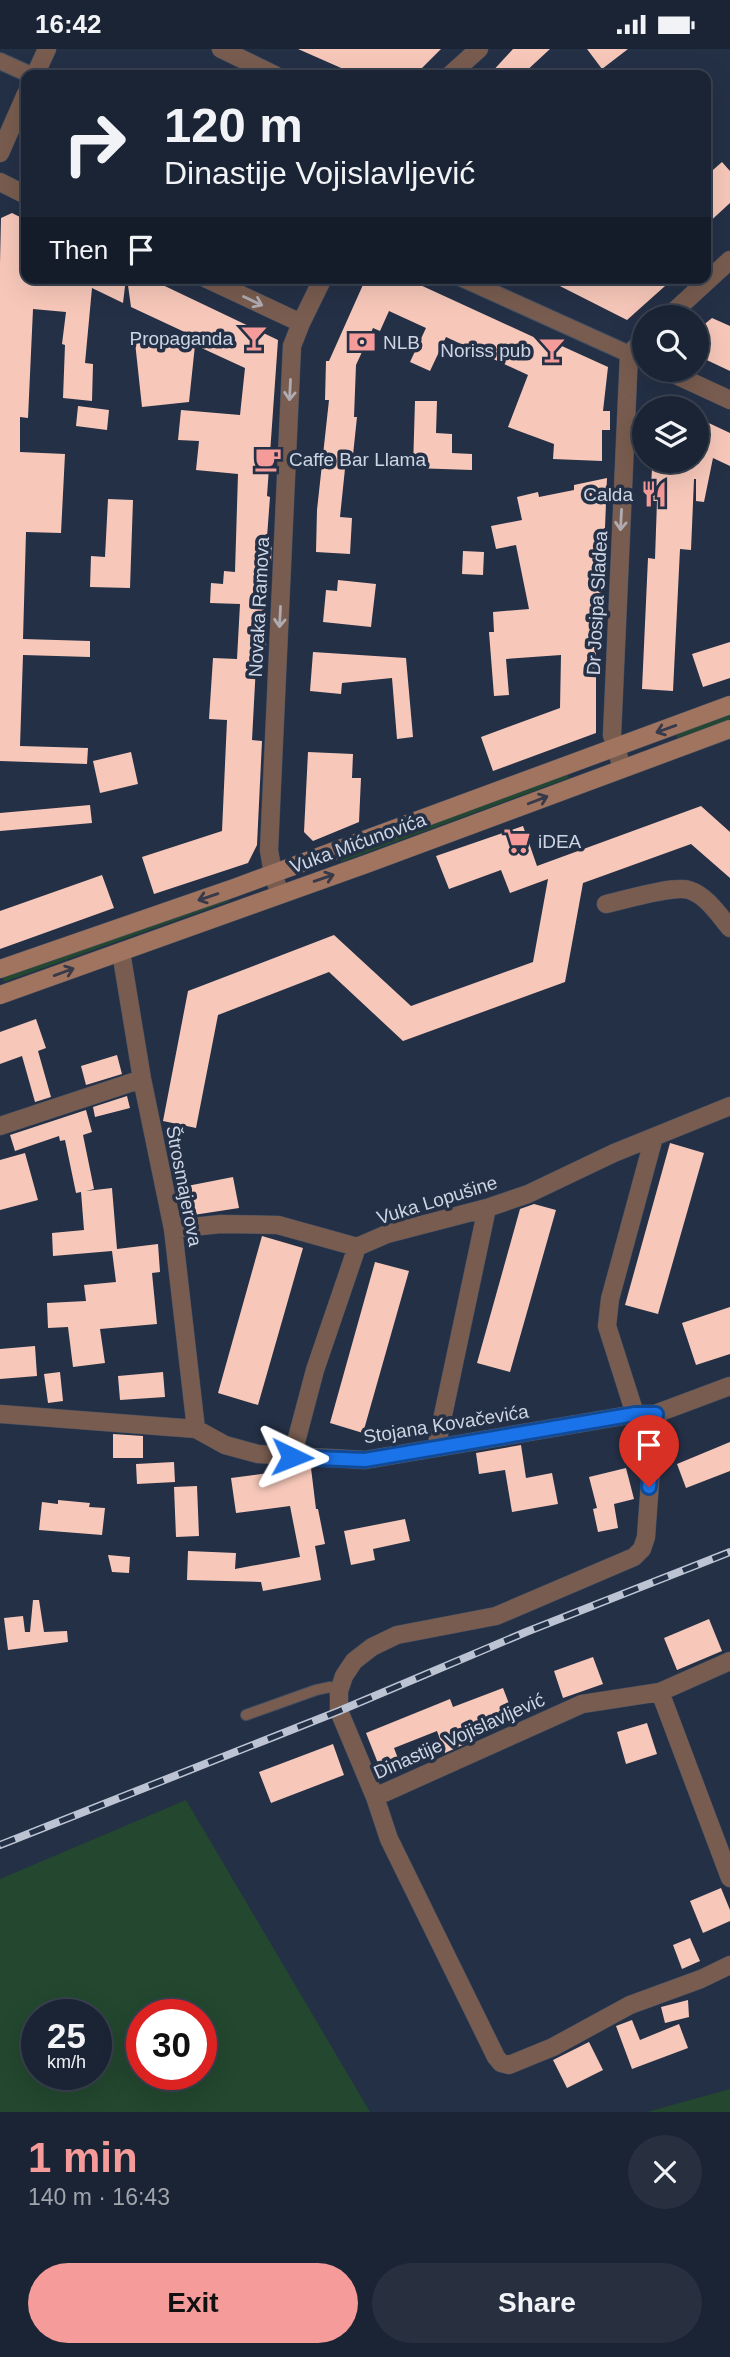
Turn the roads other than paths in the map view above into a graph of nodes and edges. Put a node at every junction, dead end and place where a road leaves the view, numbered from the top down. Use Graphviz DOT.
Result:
graph roads {
  1 [pos="47,49"];
  2 [pos="221,49"];
  3 [pos="479,49"];
  4 [pos="0,61"];
  5 [pos="21,70"];
  6 [pos="36,70"];
  7 [pos="265,70"];
  8 [pos="456,70"];
  9 [pos="21,105"];
  10 [pos="0,153"];
  11 [pos="0,182"];
  12 [pos="21,192"];
  13 [pos="730,260"];
  14 [pos="711,277"];
  15 [pos="218,284"];
  16 [pos="320,284"];
  17 [pos="474,284"];
  18 [pos="704,284"];
  19 [pos="681,305"];
  20 [pos="301,323"];
  21 [pos="632,355"];
  22 [pos="634,382"];
  23 [pos="691,382"];
  24 [pos="730,400"];
  25 [pos="730,705"];
  26 [pos="730,729"];
  27 [pos="616,748"];
  28 [pos="622,768"];
  29 [pos="273,874"];
  30 [pos="280,894"];
  31 [pos="606,904"];
  32 [pos="730,927"];
  33 [pos="121,951"];
  34 [pos="0,969"];
  35 [pos="0,995"];
  36 [pos="142,1079"];
  37 [pos="730,1106"];
  38 [pos="0,1126"];
  39 [pos="654,1137"];
  40 [pos="487,1208"];
  41 [pos="173,1229"];
  42 [pos="357,1247"];
  43 [pos="730,1386"];
  44 [pos="0,1414"];
  45 [pos="635,1414"];
  46 [pos="656,1414"];
  47 [pos="196,1429"];
  48 [pos="436,1448"];
  49 [pos="292,1457"];
  50 [pos="730,1661"];
  51 [pos="339,1691"];
  52 [pos="660,1692"];
  53 [pos="246,1715"];
  54 [pos="375,1797"];
  55 [pos="730,1878"];
  56 [pos="730,1965"];
  1 -- 6 [label="street"];
  2 -- 7 [label="street"];
  3 -- 8 [label="street"];
  4 -- 5 [label="street"];
  9 -- 10 [label="street"];
  11 -- 12 [label="street"];
  13 -- 14 [label="street"];
  15 -- 20 [label="street, one-way"];
  16 -- 20 [label="street, Novaka Ramova"];
  17 -- 21 [label="street"];
  18 -- 19 [label="street"];
  20 -- 29 [label="street, Novaka Ramova, one-way"];
  22 -- 27 [label="street, Dr Josipa Sladea, one-way"];
  23 -- 24 [label="street"];
  25 -- 27 [label="main road, Vuka Mićunovića, one-way"];
  26 -- 28 [label="main road, Vuka Mićunovića"];
  27 -- 28 [label="street, Dr Josipa Sladea"];
  27 -- 29 [label="main road, Vuka Mićunovića"];
  30 -- 28 [label="main road, Vuka Mićunovića, one-way"];
  29 -- 30 [label="street, Novaka Ramova"];
  29 -- 34 [label="main road, Vuka Mićunovića, one-way"];
  30 -- 33 [label="main road, Vuka Mićunovića"];
  31 -- 32 [label="street"];
  35 -- 33 [label="main road, Vuka Mićunovića, one-way"];
  33 -- 36 [label="street, Štrosmajerova"];
  36 -- 38 [label="street"];
  36 -- 41 [label="street, Štrosmajerova"];
  37 -- 39 [label="street, Vuka Lopušine"];
  39 -- 40 [label="street, Vuka Lopušine"];
  39 -- 45 [label="street"];
  40 -- 42 [label="street, Vuka Lopušine"];
  40 -- 48 [label="street"];
  41 -- 42 [label="street"];
  41 -- 47 [label="street, Štrosmajerova"];
  42 -- 49 [label="street"];
  43 -- 46 [label="street, Stojana Kovačevića"];
  44 -- 47 [label="street, Stojana Kovačevića"];
  45 -- 46 [label="street, Stojana Kovačevića"];
  45 -- 48 [label="street, Stojana Kovačevića"];
  46 -- 51 [label="street"];
  47 -- 49 [label="street, Stojana Kovačevića"];
  48 -- 49 [label="street, Stojana Kovačevića"];
  50 -- 52 [label="street, Dinastije Vojislavljević"];
  51 -- 53 [label="lane"];
  51 -- 54 [label="street, Dinastije Vojislavljević"];
  52 -- 54 [label="street, Dinastije Vojislavljević"];
  52 -- 55 [label="street"];
  54 -- 56 [label="street"];
}
